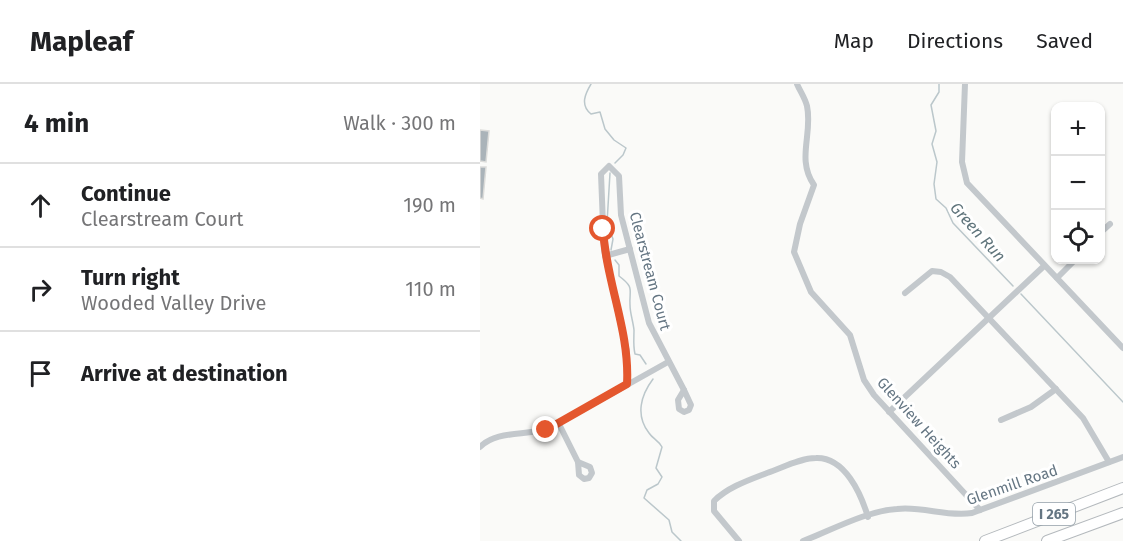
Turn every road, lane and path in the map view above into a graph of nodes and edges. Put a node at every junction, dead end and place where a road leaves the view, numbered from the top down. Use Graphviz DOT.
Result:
graph roads {
  1 [pos="797,84"];
  2 [pos="965,84"];
  3 [pos="1110,224"];
  4 [pos="1105,229"];
  5 [pos="630,249"];
  6 [pos="605,256"];
  7 [pos="1071,264"];
  8 [pos="1044,266"];
  9 [pos="1057,278"];
  10 [pos="905,293"];
  11 [pos="989,318"];
  12 [pos="1123,348"];
  13 [pos="668,362"];
  14 [pos="627,384"];
  15 [pos="1056,389"];
  16 [pos="684,390"];
  17 [pos="889,412"];
  18 [pos="1000,420"];
  19 [pos="559,424"];
  20 [pos="480,447"];
  21 [pos="1123,457"];
  22 [pos="578,462"];
  23 [pos="1109,462"];
  24 [pos="1123,488"];
  25 [pos="980,510"];
  26 [pos="1123,513"];
  27 [pos="868,517"];
  28 [pos="1004,534"];
  29 [pos="739,541"];
  30 [pos="803,541"];
  31 [pos="979,541"];
  32 [pos="985,541"];
  33 [pos="1047,541"];
  1 -- 17 [label="street, Glenview Heights"];
  2 -- 8 [label="street"];
  3 -- 4 [label="street"];
  5 -- 6 [label="street"];
  5 -- 6 [label="street, Clearstream Court"];
  5 -- 13 [label="street, Clearstream Court"];
  6 -- 14 [label="street, Clearstream Court"];
  7 -- 9 [label="street"];
  8 -- 9 [label="street"];
  8 -- 11 [label="street"];
  9 -- 12 [label="street"];
  10 -- 11 [label="street"];
  11 -- 15 [label="street"];
  11 -- 17 [label="street"];
  13 -- 14 [label="street"];
  13 -- 16 [label="street, Clearstream Court"];
  14 -- 19 [label="street"];
  15 -- 18 [label="street"];
  15 -- 23 [label="street"];
  17 -- 25 [label="street, Glenview Heights"];
  19 -- 20 [label="street"];
  19 -- 22 [label="street"];
  21 -- 23 [label="street, Glenmill Road"];
  23 -- 25 [label="street, Glenmill Road"];
  24 -- 28 [label="highway, I 265"];
  25 -- 27 [label="street, Glenmill Road"];
  26 -- 33 [label="highway, I 265"];
  27 -- 29 [label="street"];
  27 -- 30 [label="street, Glenmill Road"];
  28 -- 31 [label="highway"];
  28 -- 32 [label="highway, I 265"];
}
